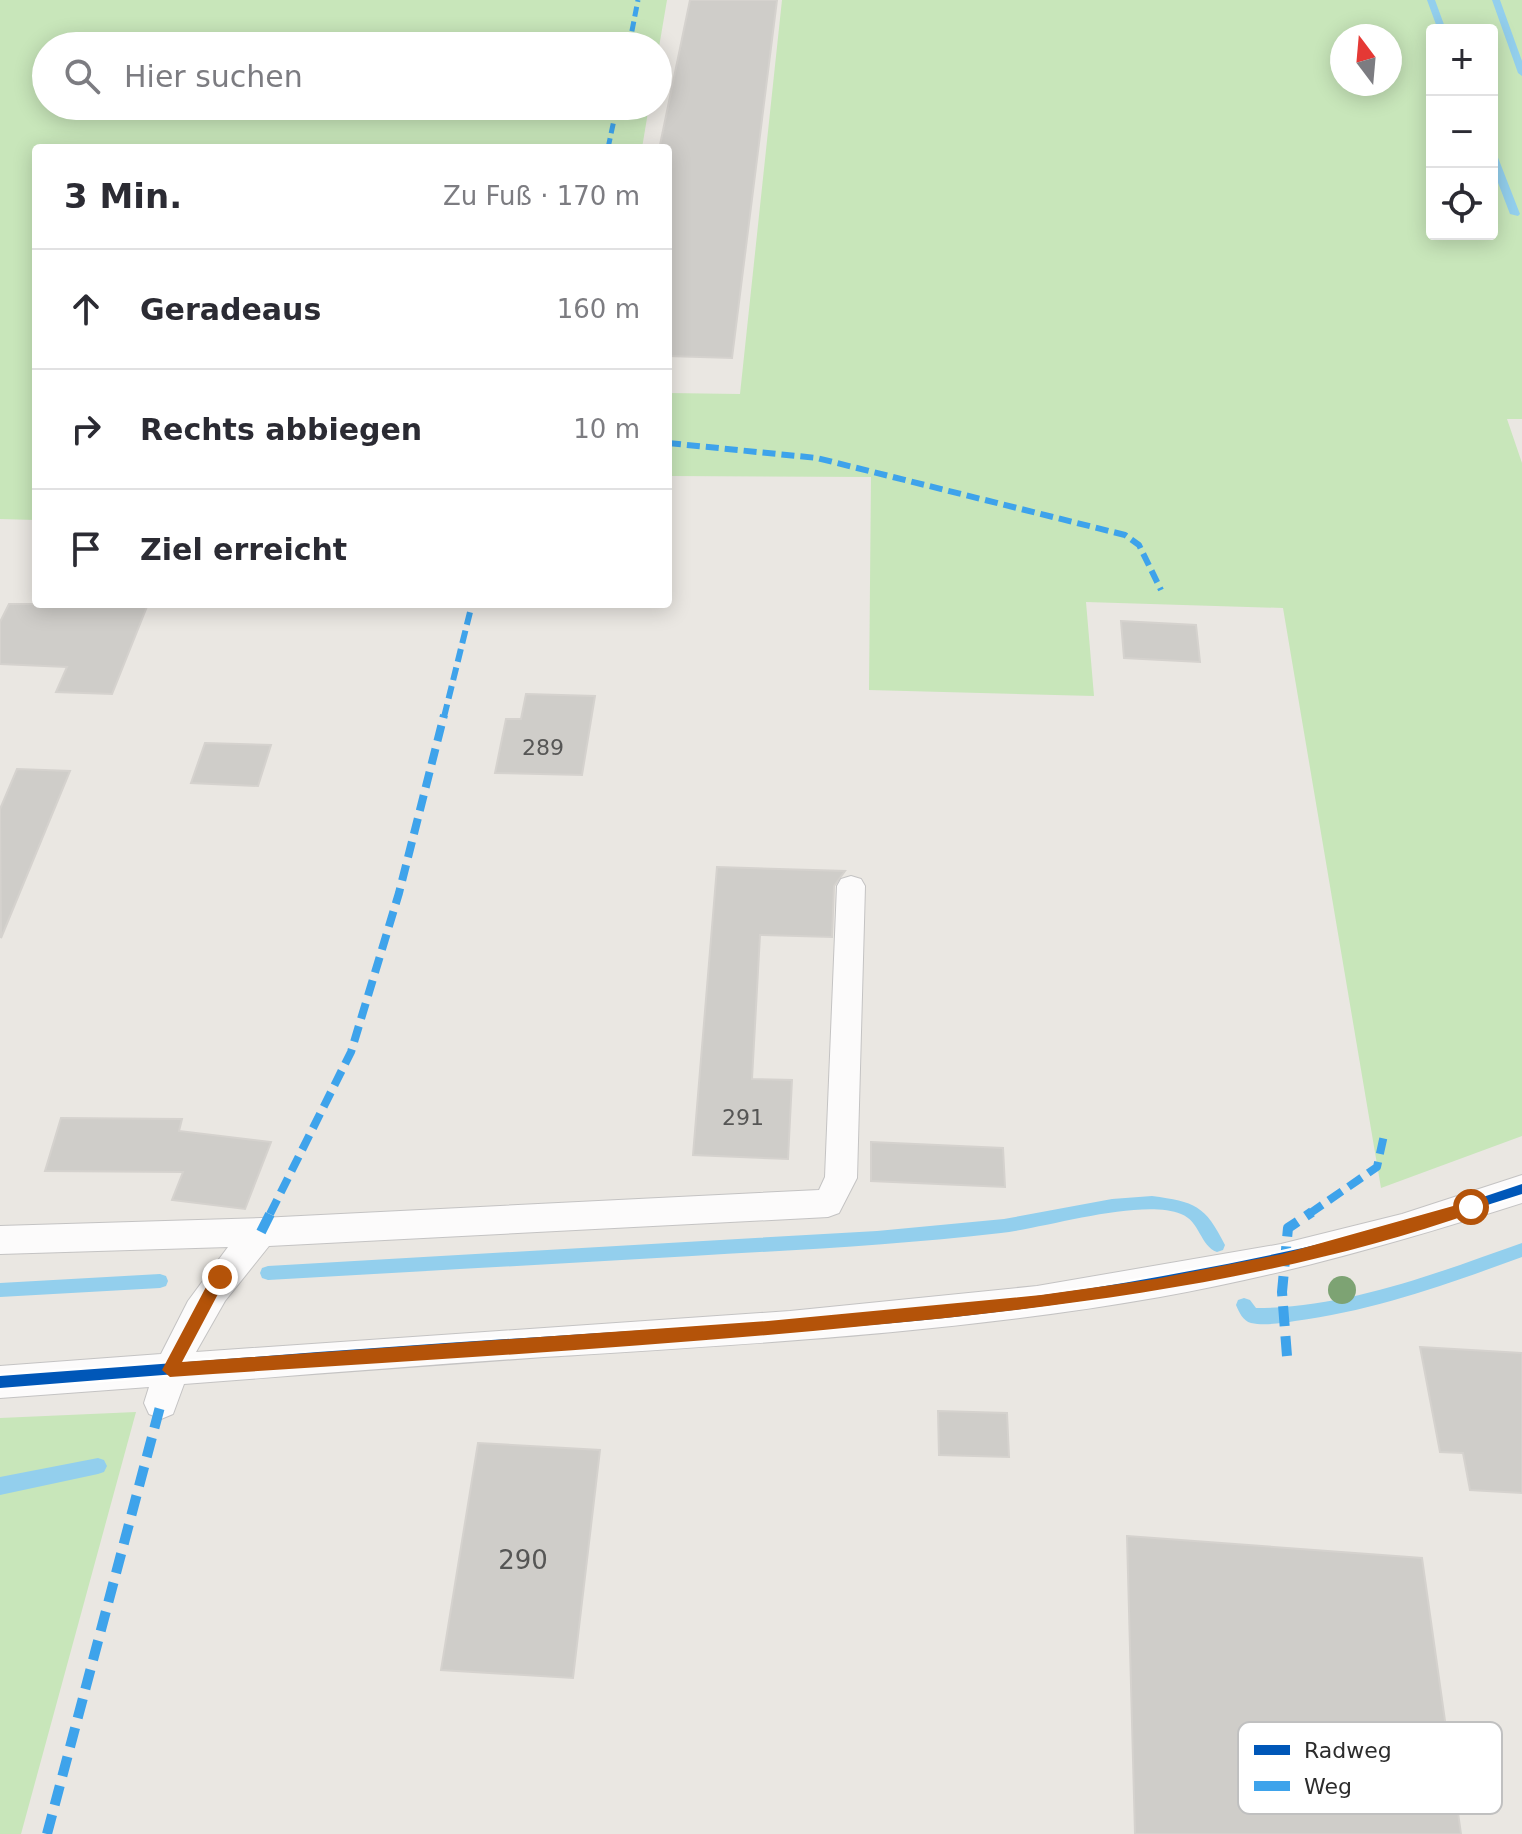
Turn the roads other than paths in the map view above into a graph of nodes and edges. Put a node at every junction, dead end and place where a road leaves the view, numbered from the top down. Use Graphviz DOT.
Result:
graph roads {
  1 [pos="851,886"];
  2 [pos="1522,1189"];
  3 [pos="261,1232"];
  4 [pos="0,1240"];
  5 [pos="170,1370"];
  6 [pos="0,1382"];
  7 [pos="161,1403"];
  1 -- 3 [label="lane"];
  2 -- 5 [label="lane"];
  3 -- 4 [label="lane"];
  3 -- 5 [label="lane"];
  5 -- 6 [label="lane"];
  5 -- 7 [label="lane"];
}
